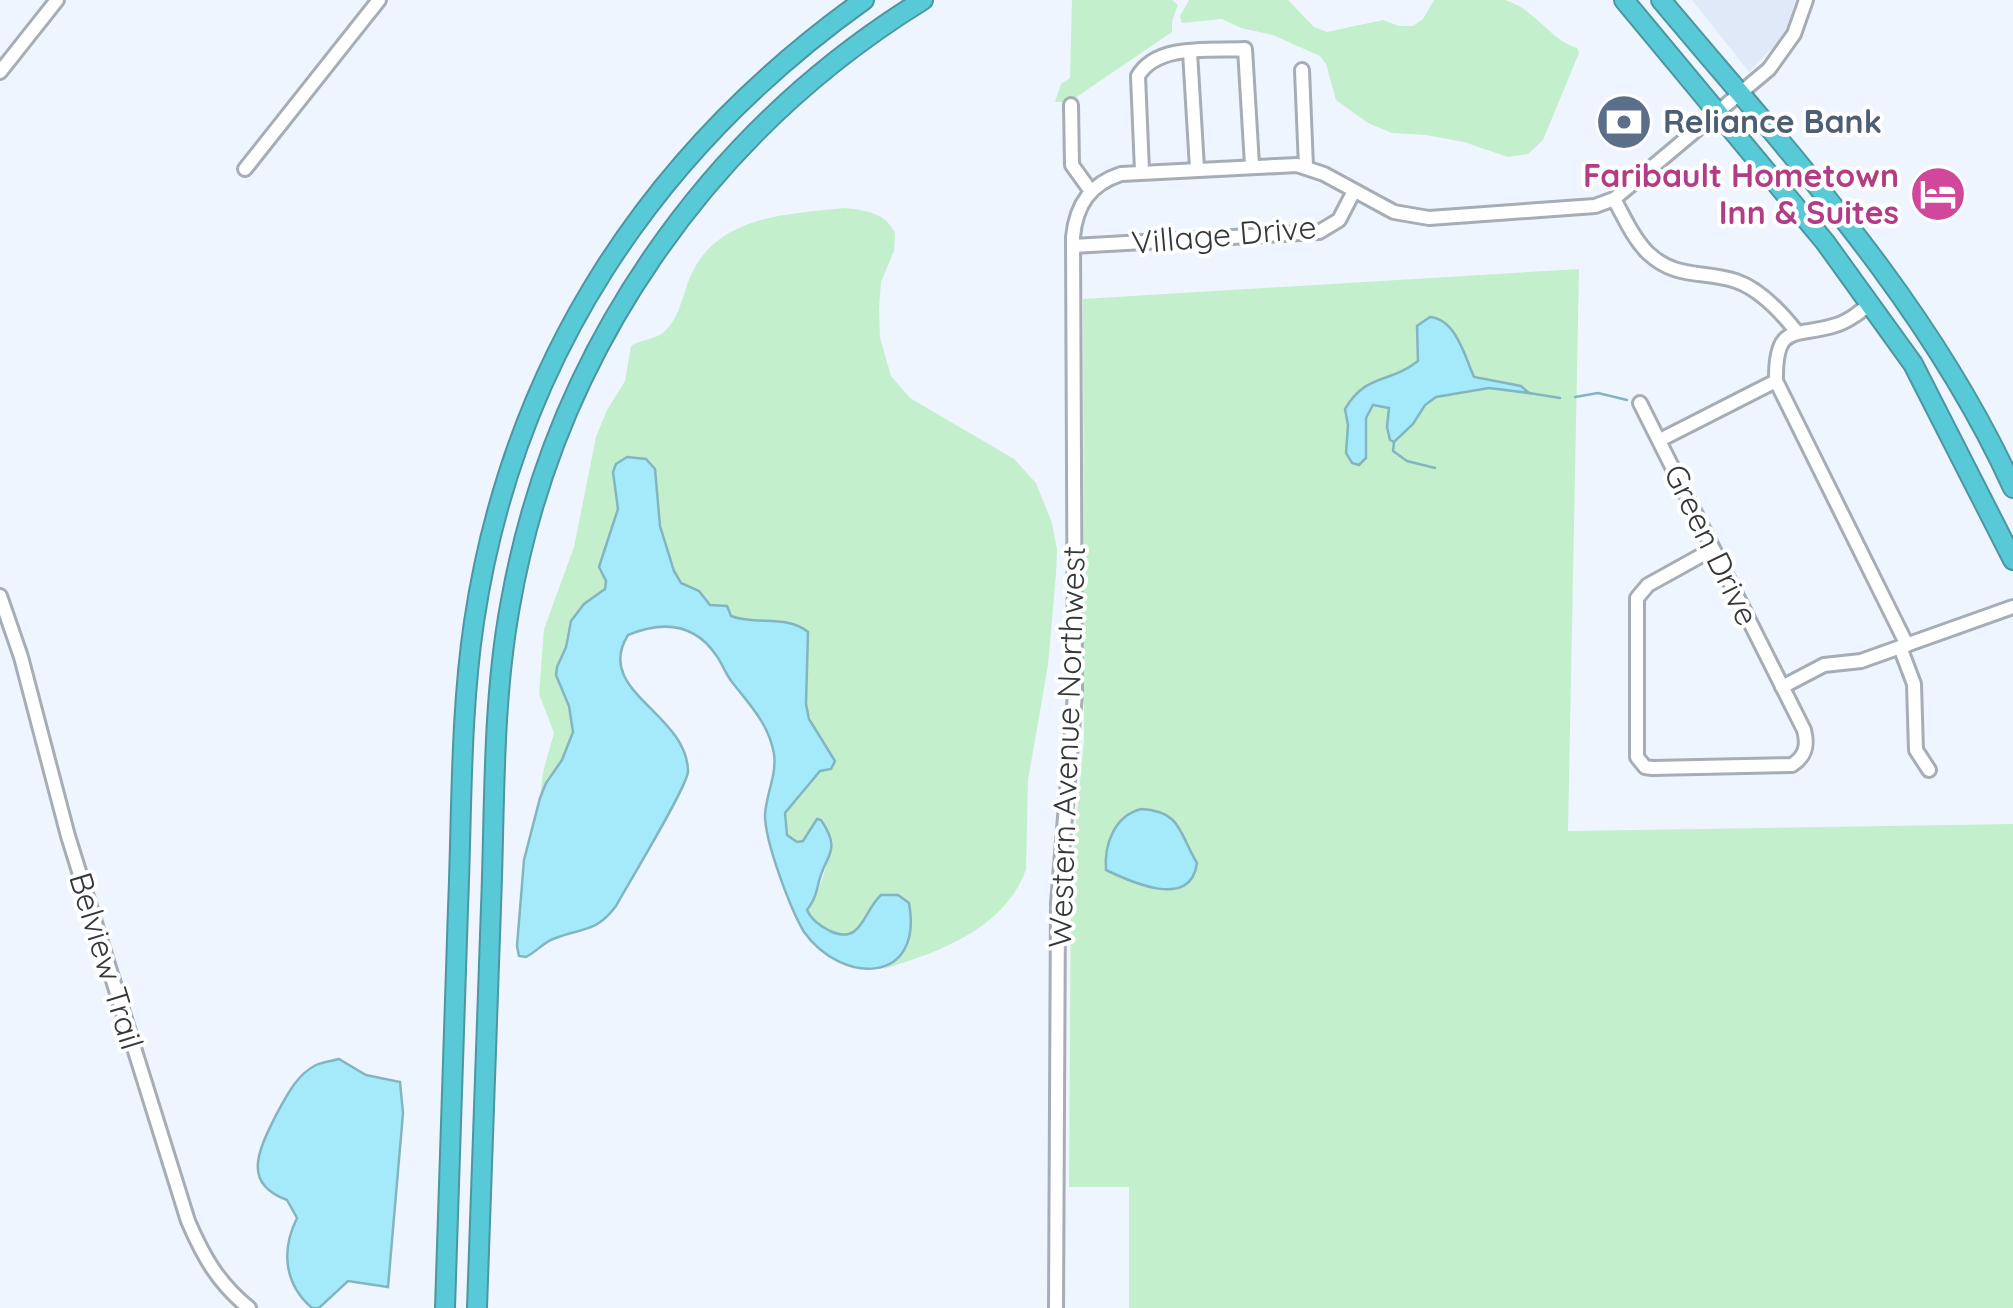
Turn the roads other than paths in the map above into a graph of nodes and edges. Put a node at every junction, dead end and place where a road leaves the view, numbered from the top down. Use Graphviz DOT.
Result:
graph roads {
  1 [pos="57,0"];
  2 [pos="851,0"];
  3 [pos="864,0"];
  4 [pos="923,0"];
  5 [pos="939,0"];
  6 [pos="1624,0"];
  7 [pos="1661,0"];
  8 [pos="1806,0"];
  9 [pos="374,2"];
  10 [pos="866,38"];
  11 [pos="1190,52"];
  12 [pos="1302,70"];
  13 [pos="0,72"];
  14 [pos="760,81"];
  15 [pos="1742,94"];
  16 [pos="1071,106"];
  17 [pos="1718,113"];
  18 [pos="1252,165"];
  19 [pos="1306,167"];
  20 [pos="1197,168"];
  21 [pos="246,169"];
  22 [pos="1142,172"];
  23 [pos="1090,190"];
  24 [pos="1354,190"];
  25 [pos="1614,199"];
  26 [pos="1073,246"];
  27 [pos="1871,304"];
  28 [pos="1796,331"];
  29 [pos="1776,381"];
  30 [pos="1640,403"];
  31 [pos="1660,440"];
  32 [pos="2013,488"];
  33 [pos="1713,549"];
  34 [pos="2013,560"];
  35 [pos="0,596"];
  36 [pos="2013,607"];
  37 [pos="1904,646"];
  38 [pos="1782,687"];
  39 [pos="1929,770"];
  40 [pos="249,1308"];
  41 [pos="444,1308"];
  42 [pos="477,1308"];
  43 [pos="1056,1308"];
  1 -- 13 [label="street"];
  2 -- 14 [label="highway"];
  3 -- 14 [label="highway"];
  4 -- 10 [label="highway"];
  5 -- 10 [label="highway"];
  6 -- 17 [label="highway"];
  7 -- 15 [label="highway"];
  8 -- 15 [label="street"];
  9 -- 21 [label="street"];
  10 -- 42 [label="highway"];
  11 -- 18 [label="street"];
  11 -- 20 [label="street"];
  11 -- 22 [label="street"];
  12 -- 19 [label="street"];
  14 -- 41 [label="highway"];
  15 -- 17 [label="street"];
  15 -- 32 [label="highway"];
  16 -- 23 [label="street"];
  17 -- 25 [label="street"];
  17 -- 27 [label="highway"];
  18 -- 19 [label="street"];
  18 -- 20 [label="street"];
  19 -- 24 [label="street"];
  20 -- 22 [label="street"];
  22 -- 23 [label="street"];
  23 -- 26 [label="street, Western Avenue Northwest"];
  24 -- 25 [label="street"];
  24 -- 26 [label="street, Village Drive"];
  25 -- 28 [label="street"];
  26 -- 43 [label="street, Western Avenue Northwest"];
  27 -- 28 [label="street"];
  27 -- 34 [label="highway"];
  28 -- 29 [label="street"];
  29 -- 31 [label="street"];
  29 -- 37 [label="street"];
  30 -- 31 [label="street, Green Drive"];
  31 -- 33 [label="street, Green Drive"];
  33 -- 38 [label="street, Green Drive"];
  33 -- 38 [label="street, Green Drive"];
  35 -- 40 [label="street, Belview Trail"];
  36 -- 37 [label="street"];
  37 -- 38 [label="street"];
  37 -- 39 [label="street"];
}
